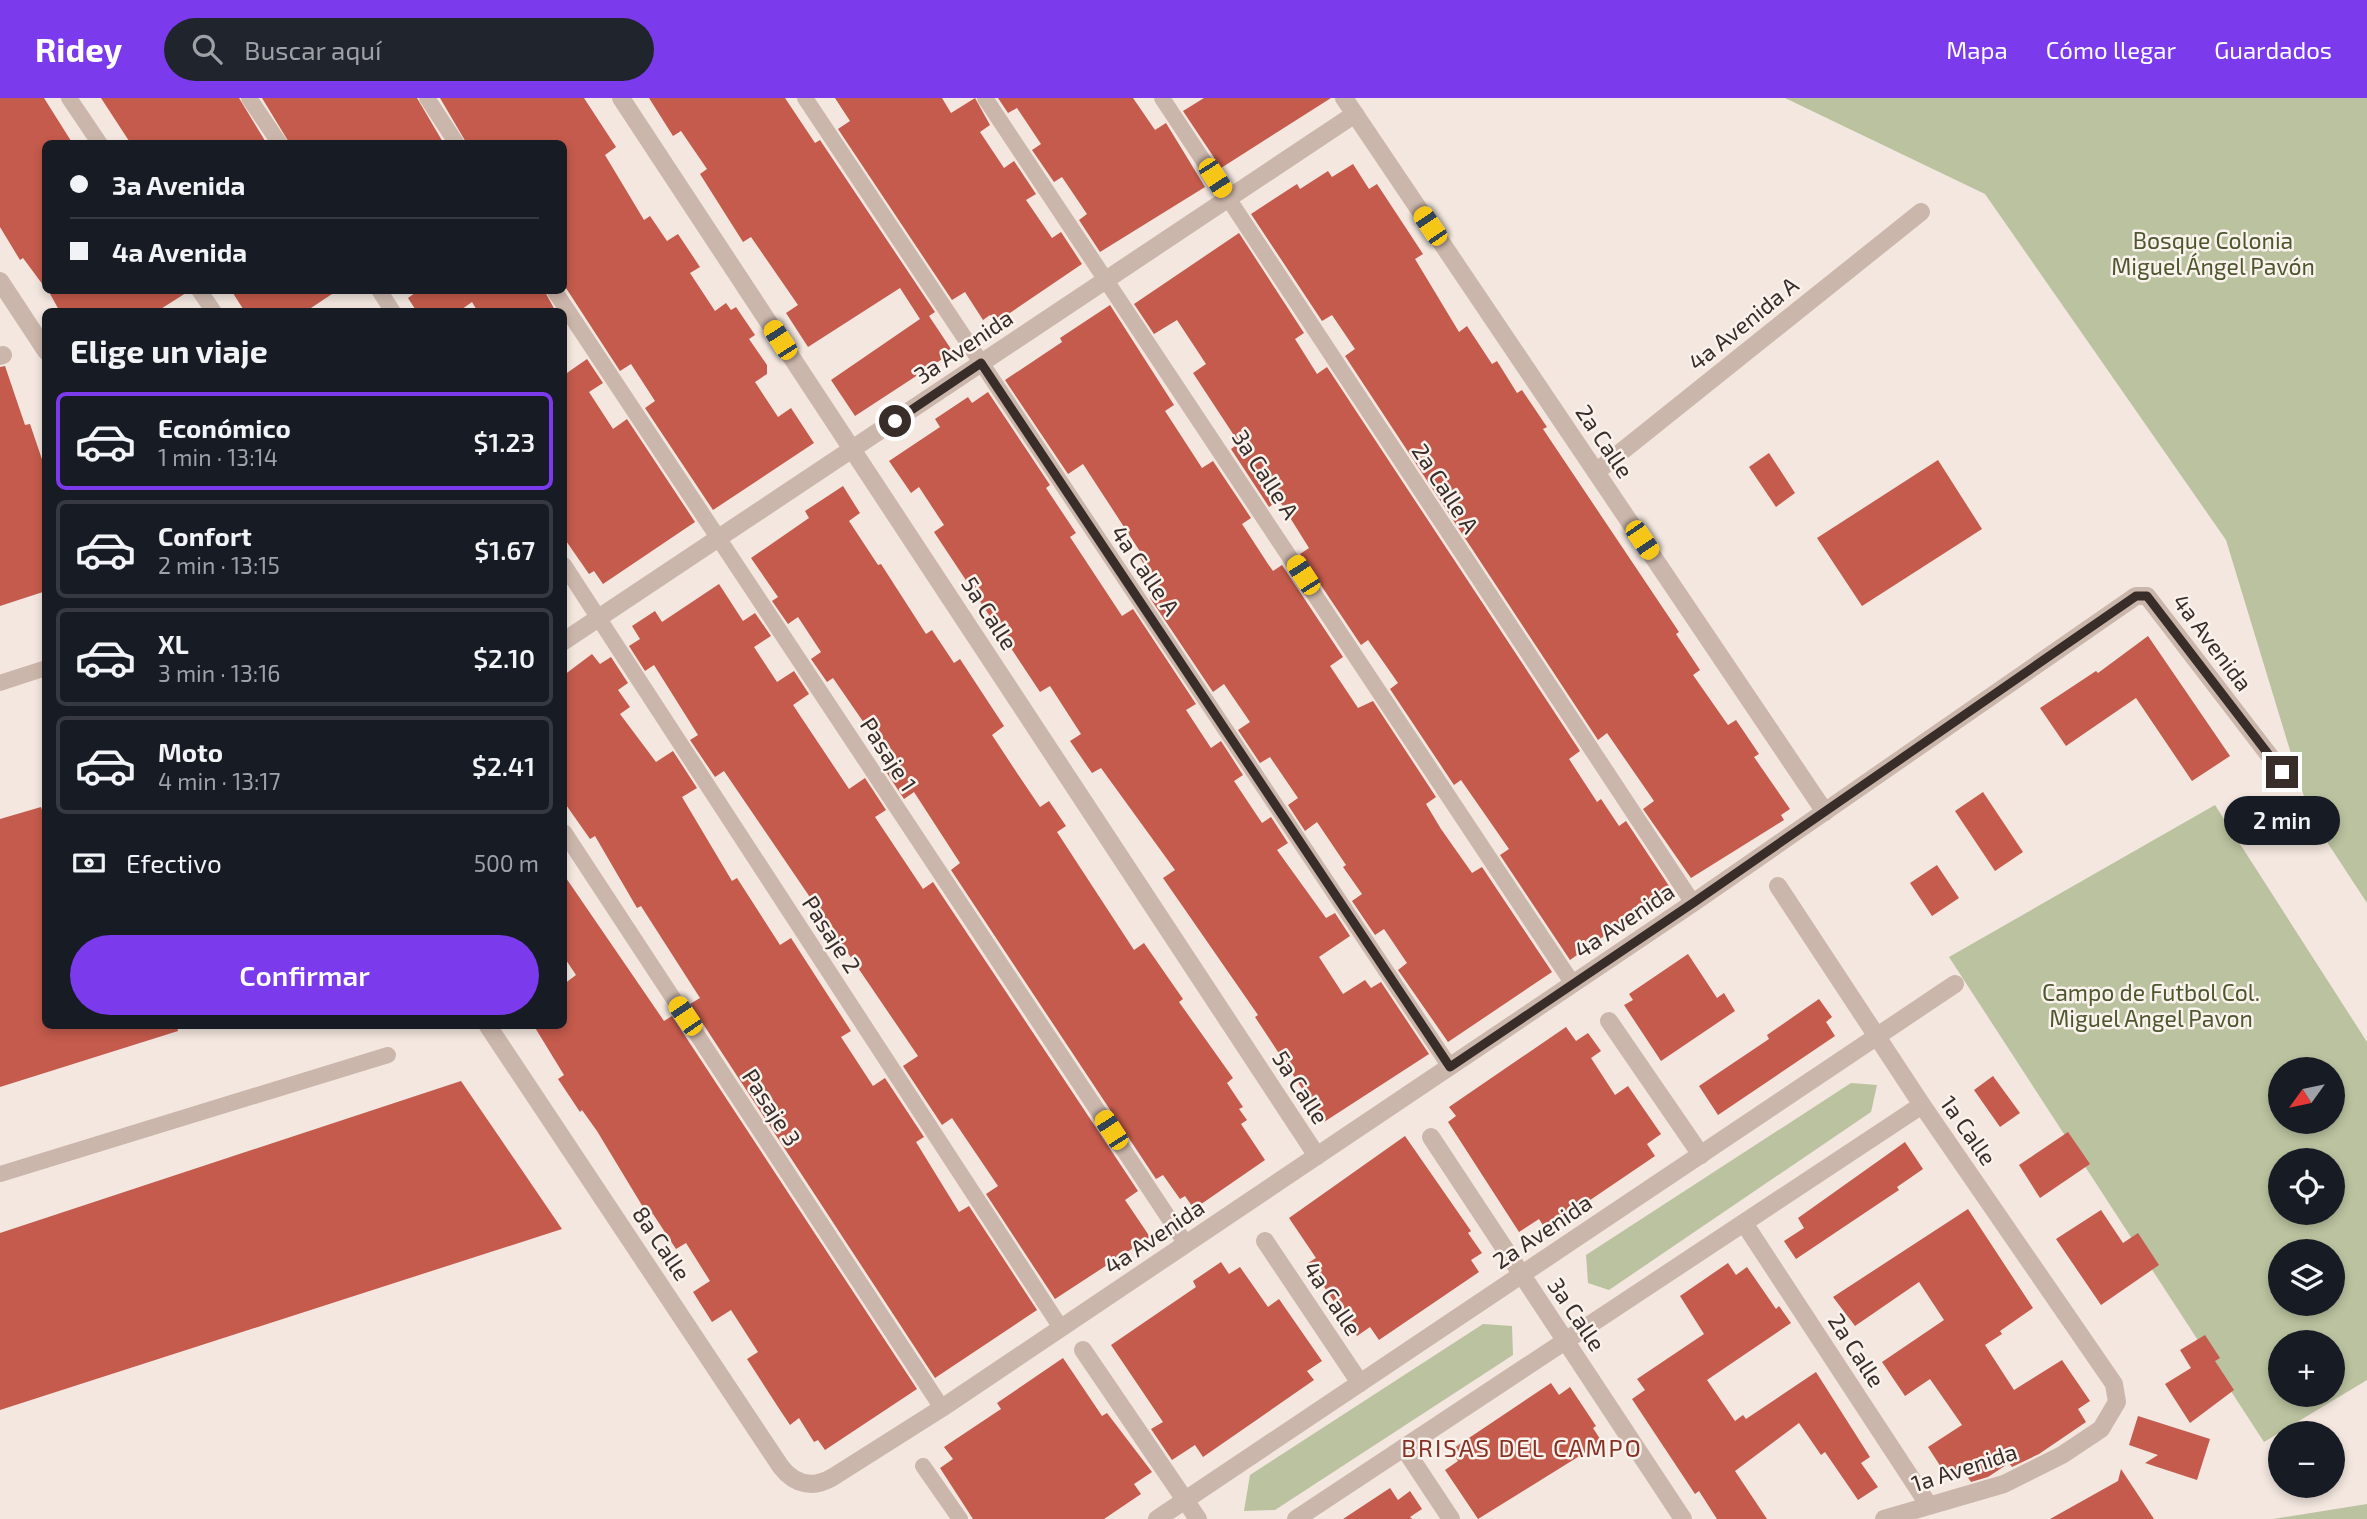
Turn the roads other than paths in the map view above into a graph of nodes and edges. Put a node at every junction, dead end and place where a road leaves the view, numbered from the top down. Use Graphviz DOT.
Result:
graph roads {
  1 [pos="69,98"];
  2 [pos="249,98"];
  3 [pos="427,98"];
  4 [pos="621,98"];
  5 [pos="805,98"];
  6 [pos="985,98"];
  7 [pos="1161,98"];
  8 [pos="1344,98"];
  9 [pos="1355,114"];
  10 [pos="97,140"];
  11 [pos="277,140"];
  12 [pos="454,140"];
  13 [pos="1228,199"];
  14 [pos="1921,212"];
  15 [pos="1107,279"];
  16 [pos="0,281"];
  17 [pos="567,308"];
  18 [pos="42,345"];
  19 [pos="981,363"];
  20 [pos="852,449"];
  21 [pos="1596,472"];
  22 [pos="719,538"];
  23 [pos="567,570"];
  24 [pos="599,618"];
  25 [pos="567,639"];
  26 [pos="42,669"];
  27 [pos="0,683"];
  28 [pos="2282,772"];
  29 [pos="1825,812"];
  30 [pos="567,837"];
  31 [pos="1778,886"];
  32 [pos="1693,903"];
  33 [pos="1573,984"];
  34 [pos="1955,984"];
  35 [pos="1609,1021"];
  36 [pos="490,1029"];
  37 [pos="1877,1036"];
  38 [pos="388,1055"];
  39 [pos="1450,1067"];
  40 [pos="1922,1105"];
  41 [pos="1431,1137"];
  42 [pos="1701,1155"];
  43 [pos="1317,1156"];
  44 [pos="0,1174"];
  45 [pos="1744,1223"];
  46 [pos="1265,1241"];
  47 [pos="1186,1244"];
  48 [pos="1521,1275"];
  49 [pos="1061,1328"];
  50 [pos="1566,1340"];
  51 [pos="1083,1350"];
  52 [pos="1360,1383"];
  53 [pos="2117,1402"];
  54 [pos="943,1408"];
  55 [pos="1404,1447"];
  56 [pos="923,1465"];
  57 [pos="800,1483"];
  58 [pos="1185,1500"];
  59 [pos="1928,1504"];
  60 [pos="960,1519"];
  61 [pos="1157,1519"];
  62 [pos="1198,1519"];
  63 [pos="1296,1519"];
  64 [pos="1451,1519"];
  65 [pos="1683,1519"];
  66 [pos="1884,1519"];
  1 -- 10 [label="lane"];
  2 -- 11 [label="lane"];
  3 -- 12 [label="lane"];
  4 -- 20 [label="street, 5a Calle"];
  5 -- 19 [label="lane, 4a Calle A"];
  6 -- 15 [label="lane, 3a Calle A"];
  7 -- 13 [label="lane, 2a Calle A"];
  8 -- 9 [label="street, 2a Calle"];
  9 -- 13 [label="street, 3a Avenida"];
  9 -- 21 [label="street, 2a Calle"];
  13 -- 15 [label="street, 3a Avenida"];
  13 -- 32 [label="lane, 2a Calle A"];
  14 -- 21 [label="street, 4a Avenida A"];
  15 -- 19 [label="street, 3a Avenida"];
  15 -- 33 [label="lane, 3a Calle A"];
  16 -- 18 [label="street"];
  17 -- 22 [label="lane, Pasaje 1"];
  19 -- 20 [label="street, 3a Avenida"];
  19 -- 39 [label="lane, 4a Calle A"];
  20 -- 22 [label="street, 3a Avenida"];
  20 -- 43 [label="street, 5a Calle"];
  21 -- 29 [label="street, 2a Calle"];
  22 -- 24 [label="street, 3a Avenida"];
  22 -- 47 [label="lane, Pasaje 1"];
  23 -- 24 [label="lane, Pasaje 2"];
  24 -- 25 [label="street, 3a Avenida"];
  24 -- 49 [label="lane, Pasaje 2"];
  26 -- 27 [label="lane"];
  28 -- 29 [label="street, 4a Avenida"];
  29 -- 32 [label="street, 4a Avenida"];
  30 -- 54 [label="lane, Pasaje 3"];
  31 -- 37 [label="street, 1a Calle"];
  32 -- 33 [label="street, 4a Avenida"];
  33 -- 39 [label="street, 4a Avenida"];
  34 -- 37 [label="street, 2a Avenida"];
  35 -- 42 [label="street"];
  36 -- 57 [label="street, 8a Calle"];
  37 -- 40 [label="street, 1a Calle"];
  37 -- 42 [label="street, 2a Avenida"];
  38 -- 44 [label="lane"];
  39 -- 43 [label="street, 4a Avenida"];
  40 -- 45 [label="street"];
  40 -- 53 [label="street, 1a Calle"];
  41 -- 48 [label="street, 3a Calle"];
  42 -- 48 [label="street, 2a Avenida"];
  43 -- 47 [label="street, 4a Avenida"];
  45 -- 50 [label="street"];
  45 -- 59 [label="street, 2a Calle"];
  46 -- 52 [label="street, 4a Calle"];
  47 -- 49 [label="street, 4a Avenida"];
  48 -- 50 [label="street, 3a Calle"];
  48 -- 52 [label="street, 2a Avenida"];
  49 -- 54 [label="street, 4a Avenida"];
  50 -- 55 [label="street"];
  50 -- 65 [label="street, 3a Calle"];
  51 -- 58 [label="street"];
  52 -- 58 [label="street, 2a Avenida"];
  53 -- 59 [label="street, 1a Avenida"];
  54 -- 57 [label="street, 4a Avenida"];
  55 -- 63 [label="street"];
  55 -- 64 [label="street"];
  56 -- 60 [label="lane"];
  58 -- 61 [label="street, 2a Avenida"];
  58 -- 62 [label="street"];
  59 -- 66 [label="street, 1a Avenida"];
}
